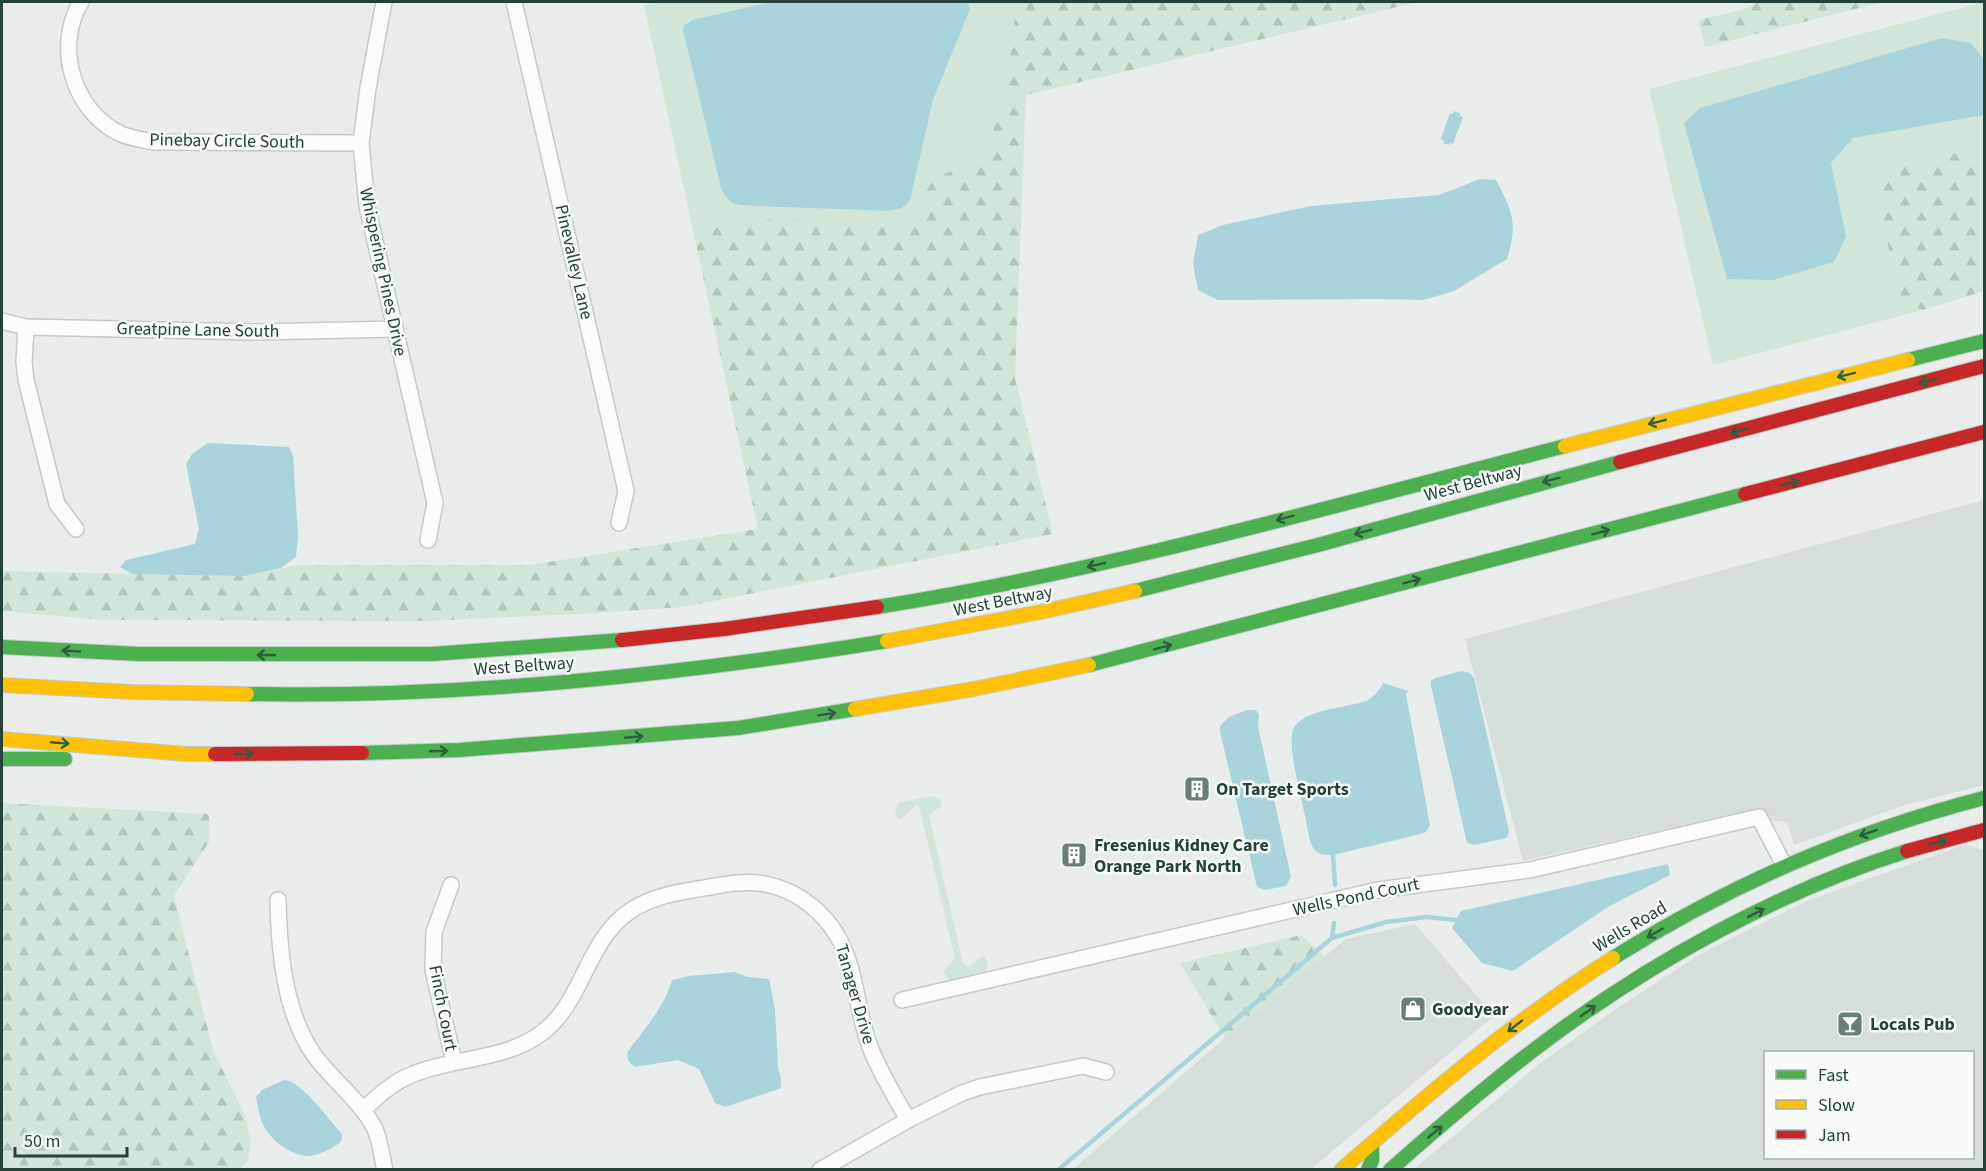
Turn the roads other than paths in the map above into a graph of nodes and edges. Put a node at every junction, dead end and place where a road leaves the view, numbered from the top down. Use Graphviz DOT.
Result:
graph roads {
  1 [pos="81,2"];
  2 [pos="384,2"];
  3 [pos="514,2"];
  4 [pos="361,143"];
  5 [pos="2,321"];
  6 [pos="26,327"];
  7 [pos="394,329"];
  8 [pos="1984,342"];
  9 [pos="1984,366"];
  10 [pos="1984,432"];
  11 [pos="619,523"];
  12 [pos="76,529"];
  13 [pos="428,540"];
  14 [pos="2,647"];
  15 [pos="2,685"];
  16 [pos="2,739"];
  17 [pos="186,754"];
  18 [pos="2,759"];
  19 [pos="1984,798"];
  20 [pos="1984,830"];
  21 [pos="1784,865"];
  22 [pos="451,885"];
  23 [pos="278,900"];
  24 [pos="902,1000"];
  25 [pos="454,1062"];
  26 [pos="1106,1072"];
  27 [pos="363,1110"];
  28 [pos="908,1120"];
  29 [pos="1372,1144"];
  30 [pos="385,1170"];
  31 [pos="820,1170"];
  32 [pos="1341,1170"];
  33 [pos="1368,1170"];
  34 [pos="1390,1170"];
  1 -- 4 [label="street, Pinebay Circle South"];
  2 -- 4 [label="street, Whispering Pines Drive"];
  3 -- 11 [label="street, Pinevalley Lane"];
  4 -- 7 [label="street, Whispering Pines Drive"];
  5 -- 6 [label="street, Greatpine Lane South"];
  6 -- 7 [label="street, Greatpine Lane South"];
  6 -- 12 [label="street"];
  7 -- 13 [label="street, Whispering Pines Drive"];
  8 -- 14 [label="main road, one-way"];
  9 -- 15 [label="main road, West Beltway, one-way"];
  17 -- 10 [label="main road, one-way"];
  16 -- 17 [label="main road, one-way"];
  17 -- 18 [label="main road"];
  19 -- 21 [label="main road, Wells Road, one-way"];
  34 -- 20 [label="main road, one-way"];
  21 -- 24 [label="street, Wells Pond Court"];
  21 -- 29 [label="main road, Wells Road, one-way"];
  22 -- 25 [label="street, Finch Court"];
  23 -- 27 [label="street"];
  25 -- 27 [label="street, Tanager Drive"];
  25 -- 28 [label="street, Tanager Drive"];
  26 -- 28 [label="street"];
  27 -- 30 [label="street"];
  28 -- 31 [label="street"];
  29 -- 32 [label="main road, Wells Road"];
  29 -- 33 [label="main road"];
}
